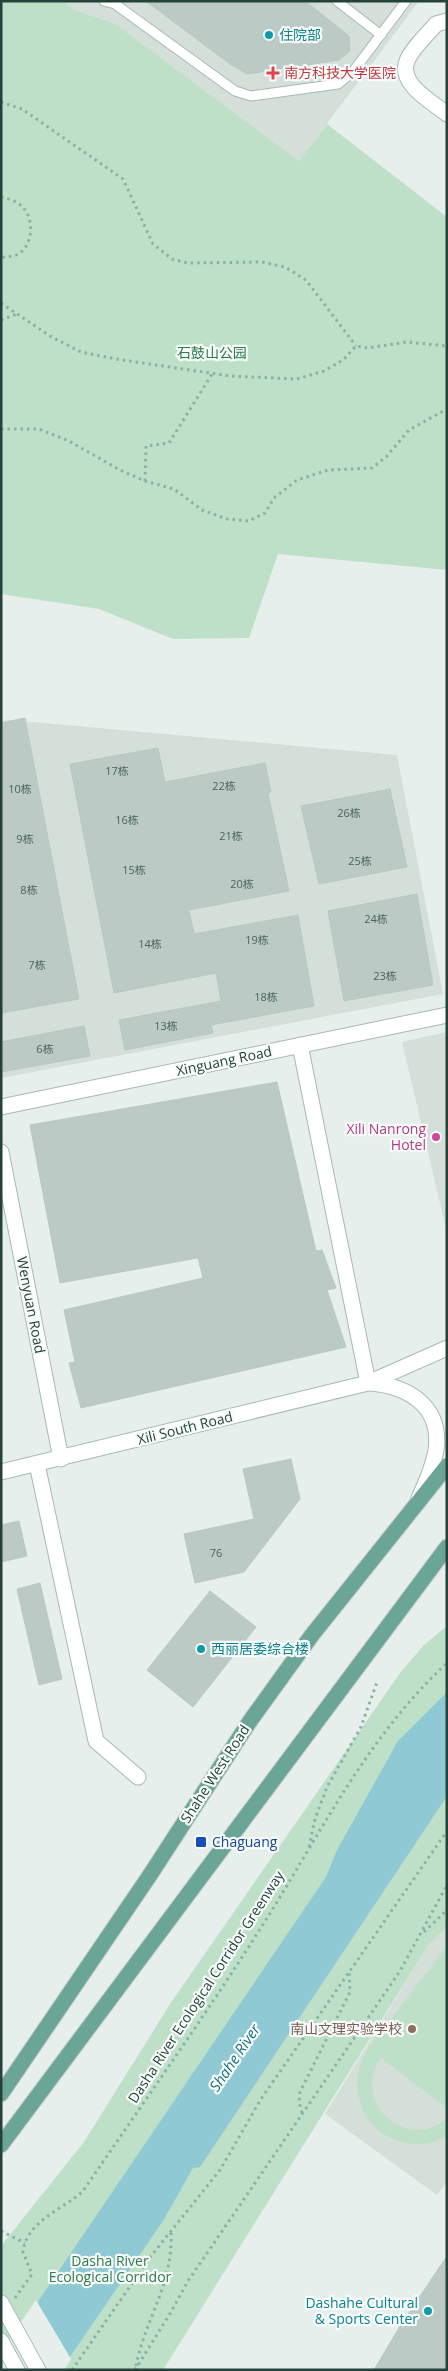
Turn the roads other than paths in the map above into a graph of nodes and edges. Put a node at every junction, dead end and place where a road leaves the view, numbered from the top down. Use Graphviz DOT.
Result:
graph roads {
  1 [pos="104,1"];
  2 [pos="337,1"];
  3 [pos="406,1"];
  4 [pos="447,22"];
  5 [pos="381,35"];
  6 [pos="447,114"];
  7 [pos="447,1015"];
  8 [pos="300,1045"];
  9 [pos="1,1107"];
  10 [pos="1,1152"];
  11 [pos="447,1348"];
  12 [pos="368,1383"];
  13 [pos="61,1458"];
  14 [pos="37,1464"];
  15 [pos="447,1466"];
  16 [pos="1,1472"];
  17 [pos="415,1507"];
  18 [pos="447,1547"];
  19 [pos="138,1777"];
  20 [pos="2,2094"];
  21 [pos="1,2146"];
  22 [pos="6,2303"];
  23 [pos="1,2341"];
  24 [pos="17,2370"];
  25 [pos="38,2370"];
  1 -- 5 [label="lane"];
  2 -- 5 [label="lane"];
  3 -- 5 [label="lane"];
  4 -- 6 [label="street"];
  7 -- 8 [label="street, Xinguang Road"];
  8 -- 9 [label="street, Xinguang Road"];
  8 -- 12 [label="street"];
  10 -- 13 [label="street, Wenyuan Road"];
  11 -- 12 [label="street, Xili South Road"];
  12 -- 13 [label="street, Xili South Road"];
  12 -- 17 [label="street, Xili South Road"];
  13 -- 14 [label="street, Xili South Road"];
  14 -- 16 [label="street, Xili South Road"];
  14 -- 19 [label="street"];
  15 -- 17 [label="main road, Shahe West Road"];
  17 -- 20 [label="main road, Shahe West Road"];
  18 -- 21 [label="main road"];
  22 -- 25 [label="street"];
  23 -- 24 [label="street"];
}
